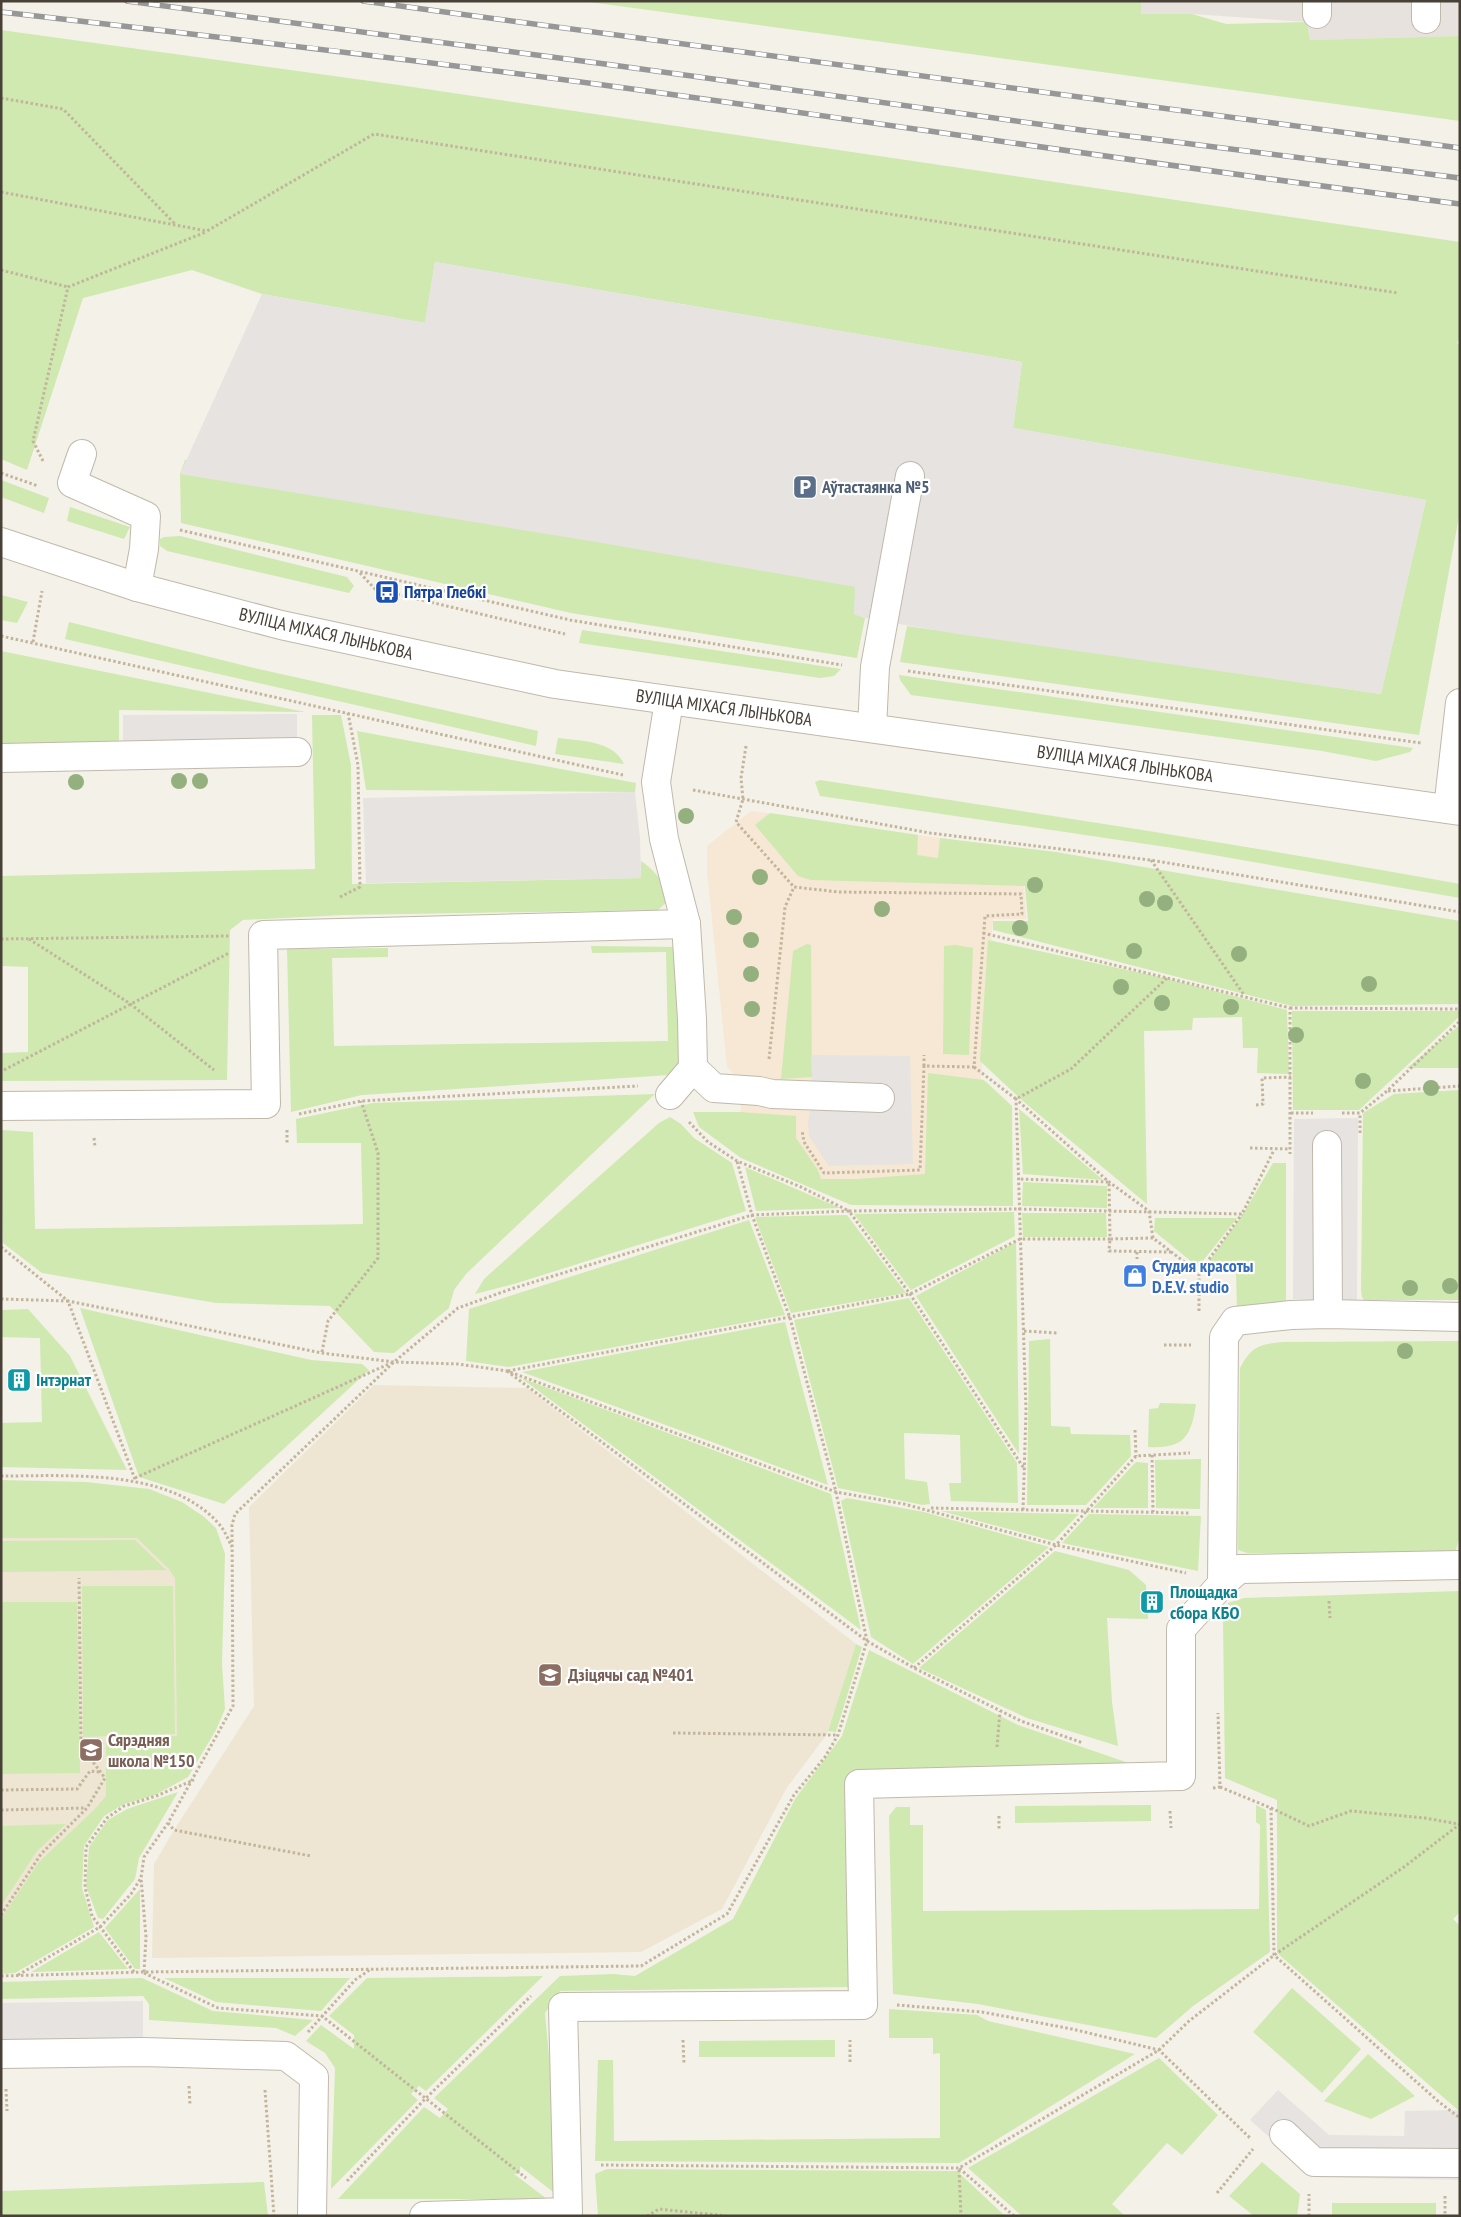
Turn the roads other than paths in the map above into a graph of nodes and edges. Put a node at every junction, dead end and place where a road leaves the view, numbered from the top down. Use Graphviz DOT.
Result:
graph roads {
  1 [pos="82,454"];
  2 [pos="910,476"];
  3 [pos="1,542"];
  4 [pos="138,587"];
  5 [pos="669,701"];
  6 [pos="1460,703"];
  7 [pos="872,728"];
  8 [pos="297,752"];
  9 [pos="1,758"];
  10 [pos="1454,810"];
  11 [pos="686,924"];
  12 [pos="693,1068"];
  13 [pos="670,1095"];
  14 [pos="880,1098"];
  15 [pos="1,1106"];
  16 [pos="1327,1145"];
  17 [pos="1328,1314"];
  18 [pos="1460,1316"];
  19 [pos="1460,1565"];
  20 [pos="1222,1584"];
  21 [pos="1,2054"];
  22 [pos="1284,2134"];
  23 [pos="1460,2163"];
  24 [pos="312,2216"];
  25 [pos="424,2216"];
  1 -- 4 [label="street"];
  2 -- 7 [label="street"];
  3 -- 4 [label="street, ВУЛІЦА МІХАСЯ ЛЫНЬКОВА"];
  4 -- 5 [label="street, ВУЛІЦА МІХАСЯ ЛЫНЬКОВА"];
  5 -- 7 [label="street, ВУЛІЦА МІХАСЯ ЛЫНЬКОВА"];
  5 -- 11 [label="street"];
  6 -- 10 [label="street"];
  7 -- 10 [label="street, ВУЛІЦА МІХАСЯ ЛЫНЬКОВА"];
  8 -- 9 [label="street"];
  11 -- 12 [label="street"];
  11 -- 15 [label="street"];
  12 -- 13 [label="street"];
  12 -- 14 [label="street"];
  16 -- 17 [label="street"];
  17 -- 18 [label="street"];
  17 -- 20 [label="street"];
  19 -- 20 [label="street"];
  20 -- 25 [label="street"];
  21 -- 24 [label="street"];
  22 -- 23 [label="street"];
}
